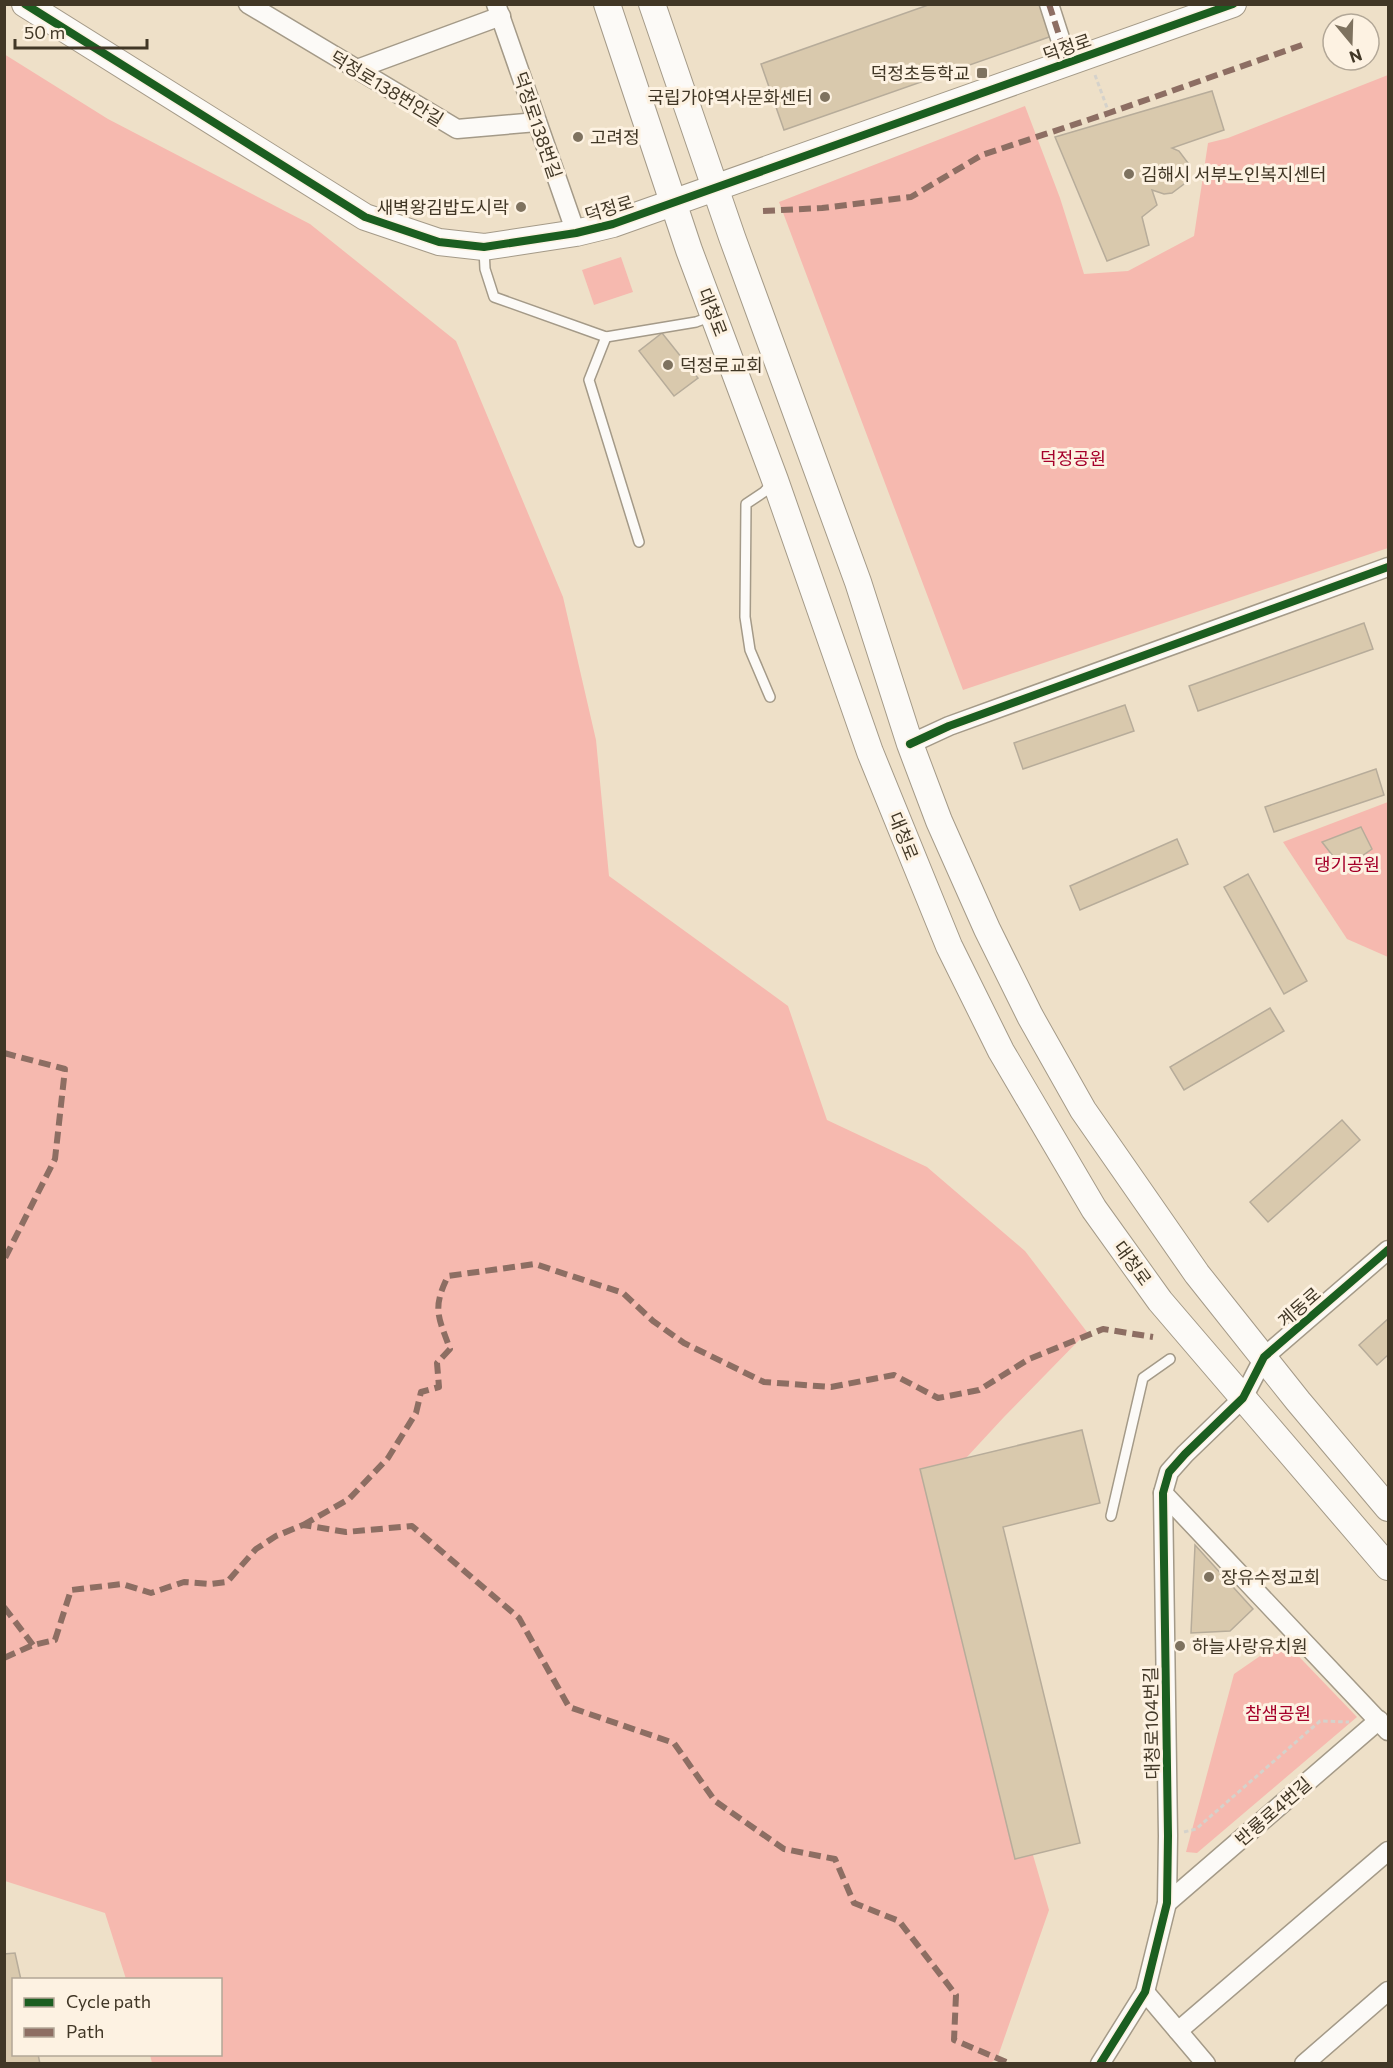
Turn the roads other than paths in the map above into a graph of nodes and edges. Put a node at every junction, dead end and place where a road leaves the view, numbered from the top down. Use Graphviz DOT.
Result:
graph roads {
  1 [pos="25,4"];
  2 [pos="248,4"];
  3 [pos="607,4"];
  4 [pos="652,4"];
  5 [pos="1049,4"];
  6 [pos="1233,4"];
  7 [pos="499,10"];
  8 [pos="1078,60"];
  9 [pos="357,69"];
  10 [pos="537,122"];
  11 [pos="715,187"];
  12 [pos="674,202"];
  13 [pos="576,233"];
  14 [pos="484,247"];
  15 [pos="714,315"];
  16 [pos="606,338"];
  17 [pos="775,480"];
  18 [pos="639,542"];
  19 [pos="1389,567"];
  20 [pos="770,698"];
  21 [pos="910,744"];
  22 [pos="1389,1250"];
  23 [pos="1264,1357"];
  24 [pos="1170,1359"];
  25 [pos="1243,1398"];
  26 [pos="1164,1493"];
  27 [pos="1389,1508"];
  28 [pos="1111,1516"];
  29 [pos="1389,1567"];
  30 [pos="1384,1726"];
  31 [pos="1389,1851"];
  32 [pos="1167,1903"];
  33 [pos="1389,1991"];
  34 [pos="1145,1992"];
  35 [pos="1178,2031"];
  36 [pos="1100,2064"];
  37 [pos="1206,2064"];
  38 [pos="1304,2064"];
  1 -- 14 [label="main road, 덕정로"];
  2 -- 9 [label="street, 덕정로138번안길"];
  3 -- 12 [label="main road, 대청로"];
  4 -- 11 [label="main road"];
  5 -- 8 [label="street"];
  6 -- 8 [label="main road, 덕정로"];
  7 -- 9 [label="street, 덕정로138번길"];
  7 -- 10 [label="street, 덕정로138번길"];
  8 -- 11 [label="main road, 덕정로"];
  9 -- 10 [label="street, 덕정로138번안길"];
  10 -- 13 [label="street, 덕정로138번길"];
  11 -- 12 [label="main road, 덕정로"];
  11 -- 21 [label="main road"];
  12 -- 13 [label="main road, 덕정로"];
  12 -- 15 [label="main road, 대청로"];
  13 -- 14 [label="main road, 덕정로"];
  14 -- 16 [label="lane"];
  15 -- 16 [label="lane"];
  15 -- 17 [label="main road, 대청로"];
  16 -- 18 [label="lane"];
  17 -- 20 [label="lane"];
  17 -- 25 [label="main road, 대청로"];
  19 -- 21 [label="street"];
  21 -- 23 [label="main road"];
  22 -- 23 [label="street, 계동로"];
  23 -- 25 [label="street, 계동로"];
  23 -- 27 [label="main road"];
  24 -- 28 [label="lane"];
  25 -- 26 [label="street, 대청로104번길"];
  25 -- 29 [label="main road, 대청로"];
  26 -- 30 [label="street, 반룡로4번길"];
  26 -- 32 [label="street, 대청로104번길"];
  30 -- 32 [label="street, 반룡로4번길"];
  31 -- 35 [label="street"];
  32 -- 34 [label="street, 대청로104번길"];
  33 -- 38 [label="street"];
  34 -- 35 [label="street"];
  34 -- 36 [label="street, 대청로104번길"];
  35 -- 37 [label="street"];
}
